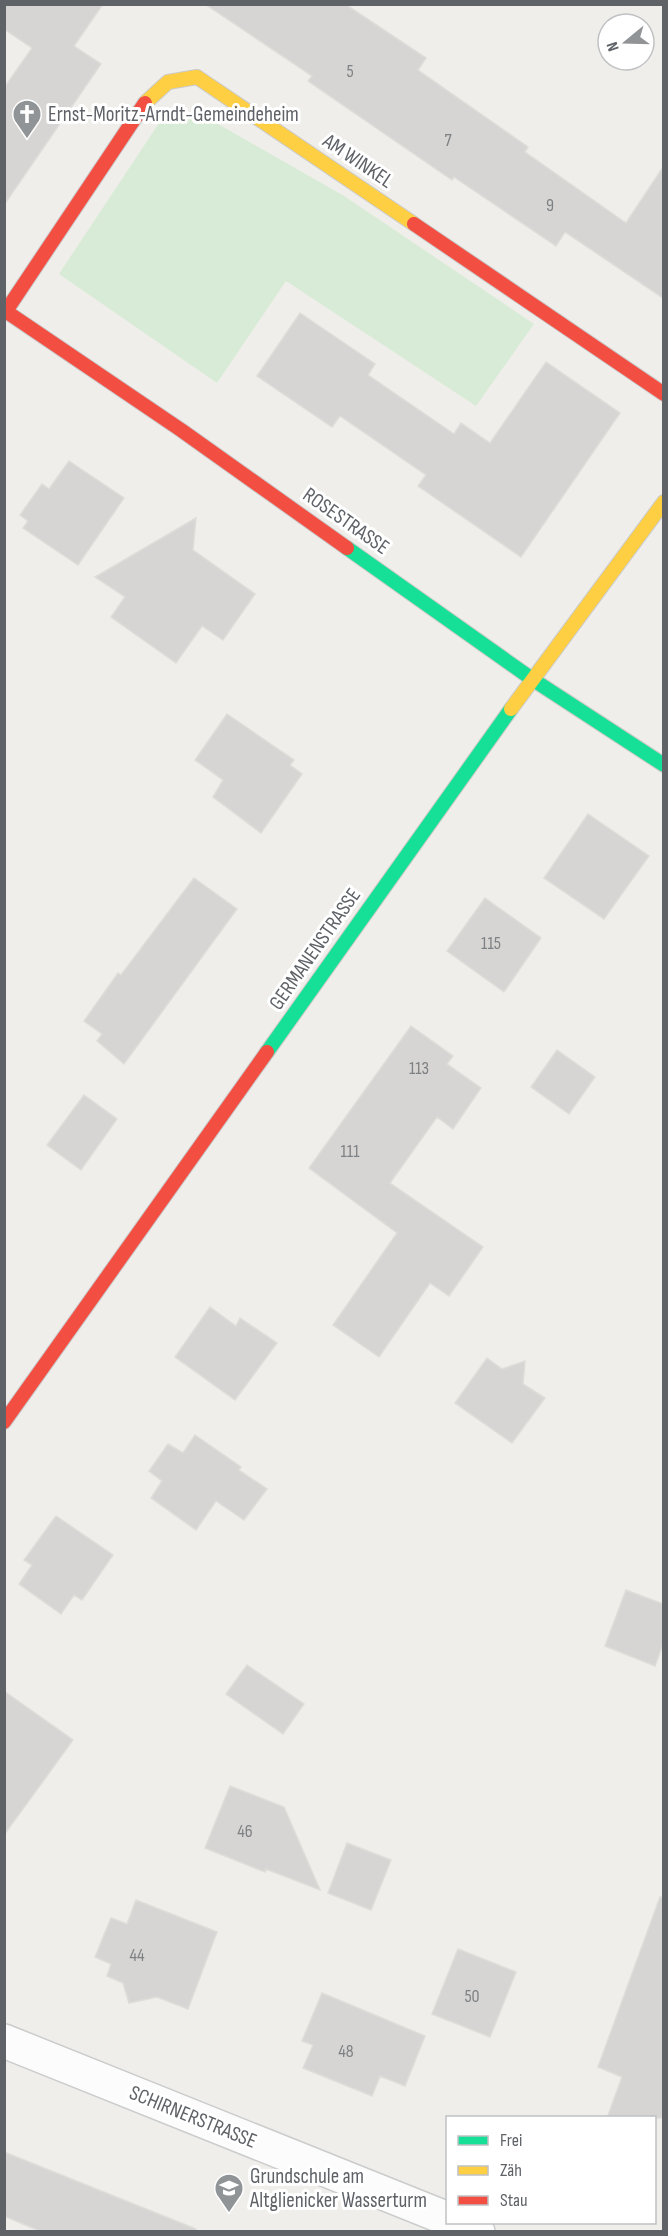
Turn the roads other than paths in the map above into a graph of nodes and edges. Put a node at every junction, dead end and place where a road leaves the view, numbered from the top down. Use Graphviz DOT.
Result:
graph roads {
  1 [pos="5,310"];
  2 [pos="663,394"];
  3 [pos="663,502"];
  4 [pos="532,679"];
  5 [pos="663,765"];
  6 [pos="4,1422"];
  7 [pos="4,2041"];
  8 [pos="446,2219"];
  9 [pos="458,2224"];
  10 [pos="478,2232"];
  1 -- 2 [label="street, AM WINKEL"];
  1 -- 4 [label="street, ROSESTRASSE"];
  3 -- 4 [label="street, GERMANENSTRASSE"];
  4 -- 5 [label="street, ROSESTRASSE"];
  4 -- 6 [label="street, GERMANENSTRASSE"];
  7 -- 8 [label="street, SCHIRNERSTRASSE"];
  9 -- 10 [label="street"];
}
